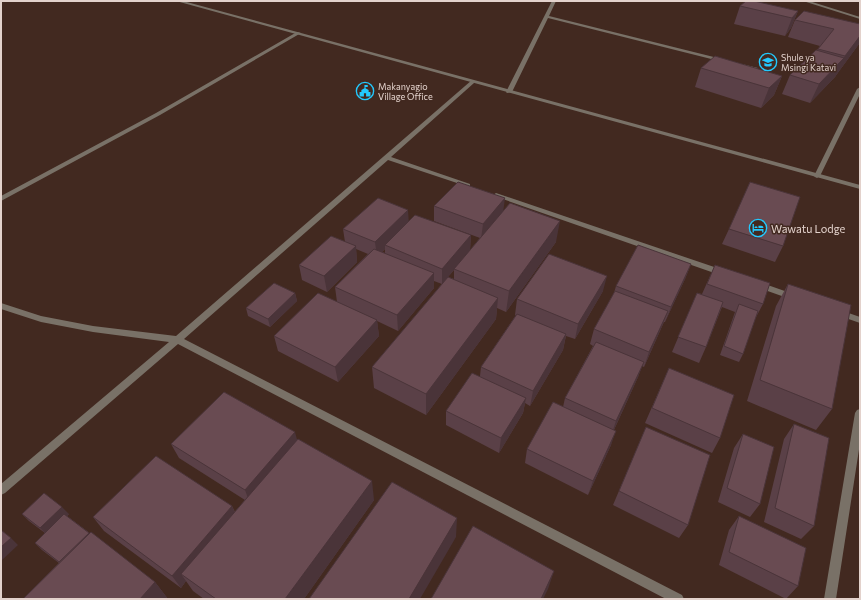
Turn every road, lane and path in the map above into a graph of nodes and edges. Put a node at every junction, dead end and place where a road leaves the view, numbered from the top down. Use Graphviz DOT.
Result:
graph roads {
  1 [pos="178,1"];
  2 [pos="554,1"];
  3 [pos="806,1"];
  4 [pos="547,17"];
  5 [pos="860,18"];
  6 [pos="299,33"];
  7 [pos="755,68"];
  8 [pos="472,82"];
  9 [pos="860,89"];
  10 [pos="508,92"];
  11 [pos="388,158"];
  12 [pos="817,176"];
  13 [pos="860,187"];
  14 [pos="1,199"];
  15 [pos="732,276"];
  16 [pos="755,284"];
  17 [pos="800,300"];
  18 [pos="1,306"];
  19 [pos="830,310"];
  20 [pos="860,320"];
  21 [pos="178,340"];
  22 [pos="860,413"];
  23 [pos="1,490"];
  24 [pos="678,599"];
  25 [pos="830,599"];
  1 -- 6 [label="street"];
  2 -- 4 [label="street"];
  3 -- 5 [label="street"];
  4 -- 7 [label="street"];
  4 -- 10 [label="street"];
  6 -- 8 [label="street"];
  6 -- 14 [label="street"];
  8 -- 10 [label="street"];
  8 -- 11 [label="street"];
  9 -- 12 [label="street"];
  10 -- 12 [label="street"];
  11 -- 15 [label="street"];
  11 -- 21 [label="street"];
  12 -- 13 [label="street"];
  16 -- 17 [label="street"];
  18 -- 21 [label="street"];
  19 -- 20 [label="street"];
  21 -- 23 [label="street"];
  21 -- 24 [label="street"];
  22 -- 25 [label="street"];
}
